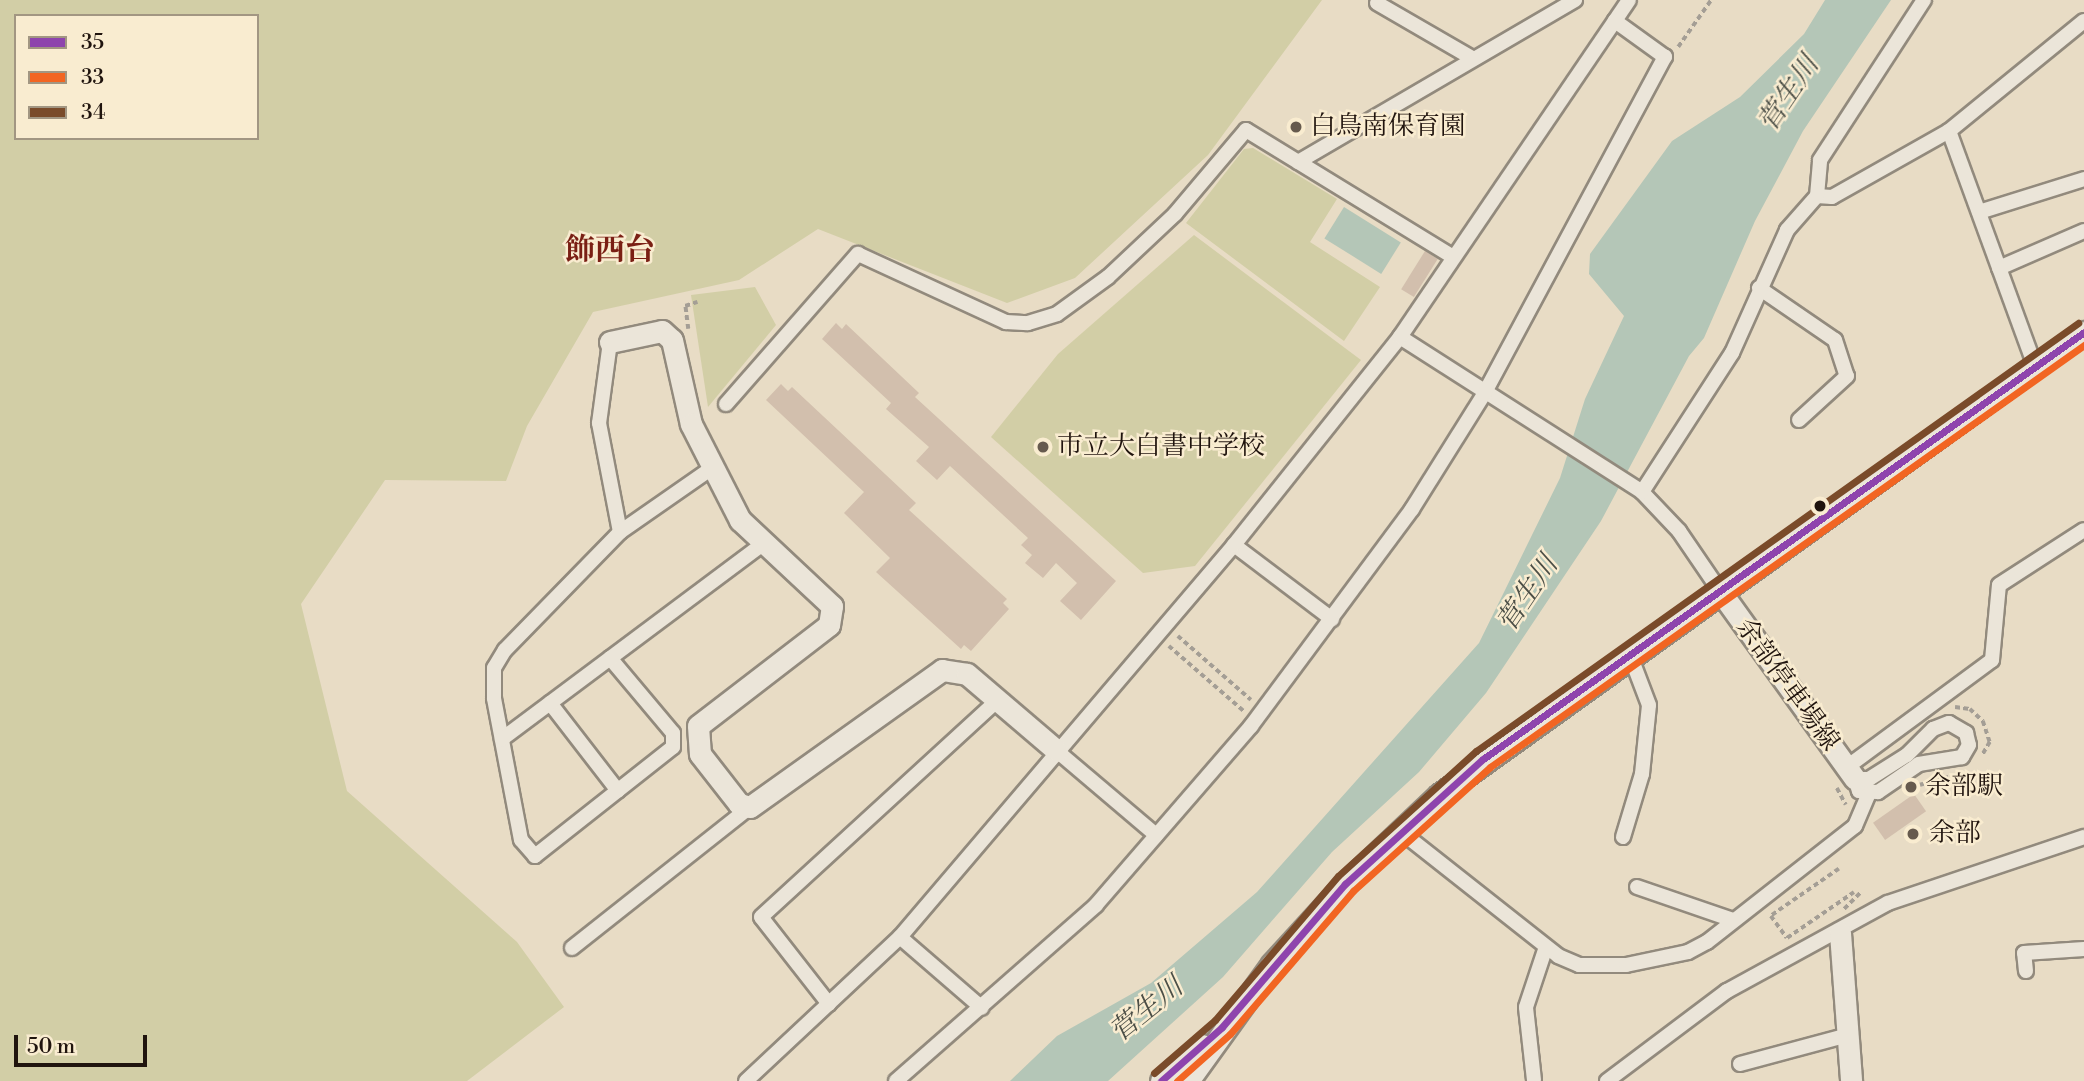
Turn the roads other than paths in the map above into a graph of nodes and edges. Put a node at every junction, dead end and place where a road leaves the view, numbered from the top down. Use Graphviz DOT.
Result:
graph roads {
  1 [pos="1629,0"];
  2 [pos="1924,0"];
  3 [pos="1562,2"];
  4 [pos="1377,3"];
  5 [pos="1615,21"];
  6 [pos="2084,21"];
  7 [pos="1470,57"];
  8 [pos="1949,131"];
  9 [pos="1298,162"];
  10 [pos="2084,179"];
  11 [pos="1817,196"];
  12 [pos="1979,212"];
  13 [pos="2084,231"];
  14 [pos="1453,257"];
  15 [pos="1999,268"];
  16 [pos="1759,288"];
  17 [pos="2084,331"];
  18 [pos="1400,337"];
  19 [pos="610,342"];
  20 [pos="2035,366"];
  21 [pos="1489,398"];
  22 [pos="726,404"];
  23 [pos="1799,419"];
  24 [pos="712,468"];
  25 [pos="1637,489"];
  26 [pos="2084,530"];
  27 [pos="620,532"];
  28 [pos="763,544"];
  29 [pos="1234,545"];
  30 [pos="1720,591"];
  31 [pos="1332,619"];
  32 [pos="1630,654"];
  33 [pos="610,658"];
  34 [pos="998,700"];
  35 [pos="551,703"];
  36 [pos="502,739"];
  37 [pos="1056,751"];
  38 [pos="1856,780"];
  39 [pos="618,791"];
  40 [pos="750,807"];
  41 [pos="1399,831"];
  42 [pos="1156,835"];
  43 [pos="1623,836"];
  44 [pos="2084,837"];
  45 [pos="1637,887"];
  46 [pos="1732,920"];
  47 [pos="1840,933"];
  48 [pos="900,937"];
  49 [pos="1546,947"];
  50 [pos="572,948"];
  51 [pos="2084,949"];
  52 [pos="2026,971"];
  53 [pos="828,1004"];
  54 [pos="982,1009"];
  55 [pos="1222,1027"];
  56 [pos="1848,1035"];
  57 [pos="1740,1064"];
  58 [pos="1534,1080"];
  59 [pos="746,1081"];
  60 [pos="896,1081"];
  61 [pos="1161,1081"];
  62 [pos="1188,1081"];
  63 [pos="1607,1081"];
  64 [pos="1852,1081"];
  1 -- 5 [label="street"];
  2 -- 11 [label="street"];
  3 -- 7 [label="street"];
  4 -- 7 [label="street"];
  5 -- 14 [label="street"];
  5 -- 21 [label="street"];
  6 -- 8 [label="street"];
  7 -- 9 [label="street"];
  8 -- 11 [label="street"];
  8 -- 12 [label="street"];
  9 -- 14 [label="street"];
  9 -- 22 [label="street"];
  10 -- 12 [label="street"];
  11 -- 16 [label="street"];
  12 -- 15 [label="street"];
  13 -- 15 [label="street"];
  14 -- 18 [label="street"];
  15 -- 20 [label="street"];
  16 -- 23 [label="street"];
  16 -- 25 [label="street"];
  17 -- 20 [label="main road"];
  18 -- 21 [label="street"];
  18 -- 29 [label="street"];
  19 -- 24 [label="main road"];
  19 -- 27 [label="street"];
  20 -- 30 [label="main road"];
  21 -- 25 [label="street"];
  21 -- 31 [label="street"];
  24 -- 27 [label="street"];
  24 -- 28 [label="main road"];
  25 -- 30 [label="street"];
  26 -- 38 [label="street"];
  27 -- 36 [label="street"];
  28 -- 33 [label="street"];
  28 -- 40 [label="main road"];
  29 -- 31 [label="street"];
  29 -- 37 [label="street"];
  30 -- 32 [label="main road"];
  30 -- 38 [label="main road, 余部停車場線"];
  31 -- 42 [label="street"];
  32 -- 41 [label="main road"];
  32 -- 43 [label="street"];
  33 -- 35 [label="street"];
  33 -- 39 [label="street"];
  34 -- 37 [label="main road"];
  34 -- 40 [label="main road"];
  34 -- 53 [label="street"];
  35 -- 36 [label="street"];
  35 -- 39 [label="street"];
  36 -- 39 [label="street"];
  37 -- 42 [label="street"];
  37 -- 48 [label="street"];
  38 -- 38 [label="street"];
  38 -- 46 [label="street"];
  40 -- 50 [label="street"];
  41 -- 49 [label="street"];
  41 -- 55 [label="main road"];
  42 -- 54 [label="street"];
  44 -- 47 [label="street"];
  45 -- 46 [label="street"];
  46 -- 49 [label="street"];
  47 -- 56 [label="main road"];
  47 -- 63 [label="street"];
  48 -- 53 [label="street"];
  48 -- 54 [label="street"];
  49 -- 58 [label="street"];
  51 -- 52 [label="street"];
  53 -- 59 [label="street"];
  54 -- 60 [label="street"];
  55 -- 61 [label="main road"];
  55 -- 62 [label="main road"];
  56 -- 57 [label="street"];
  56 -- 64 [label="main road"];
}
